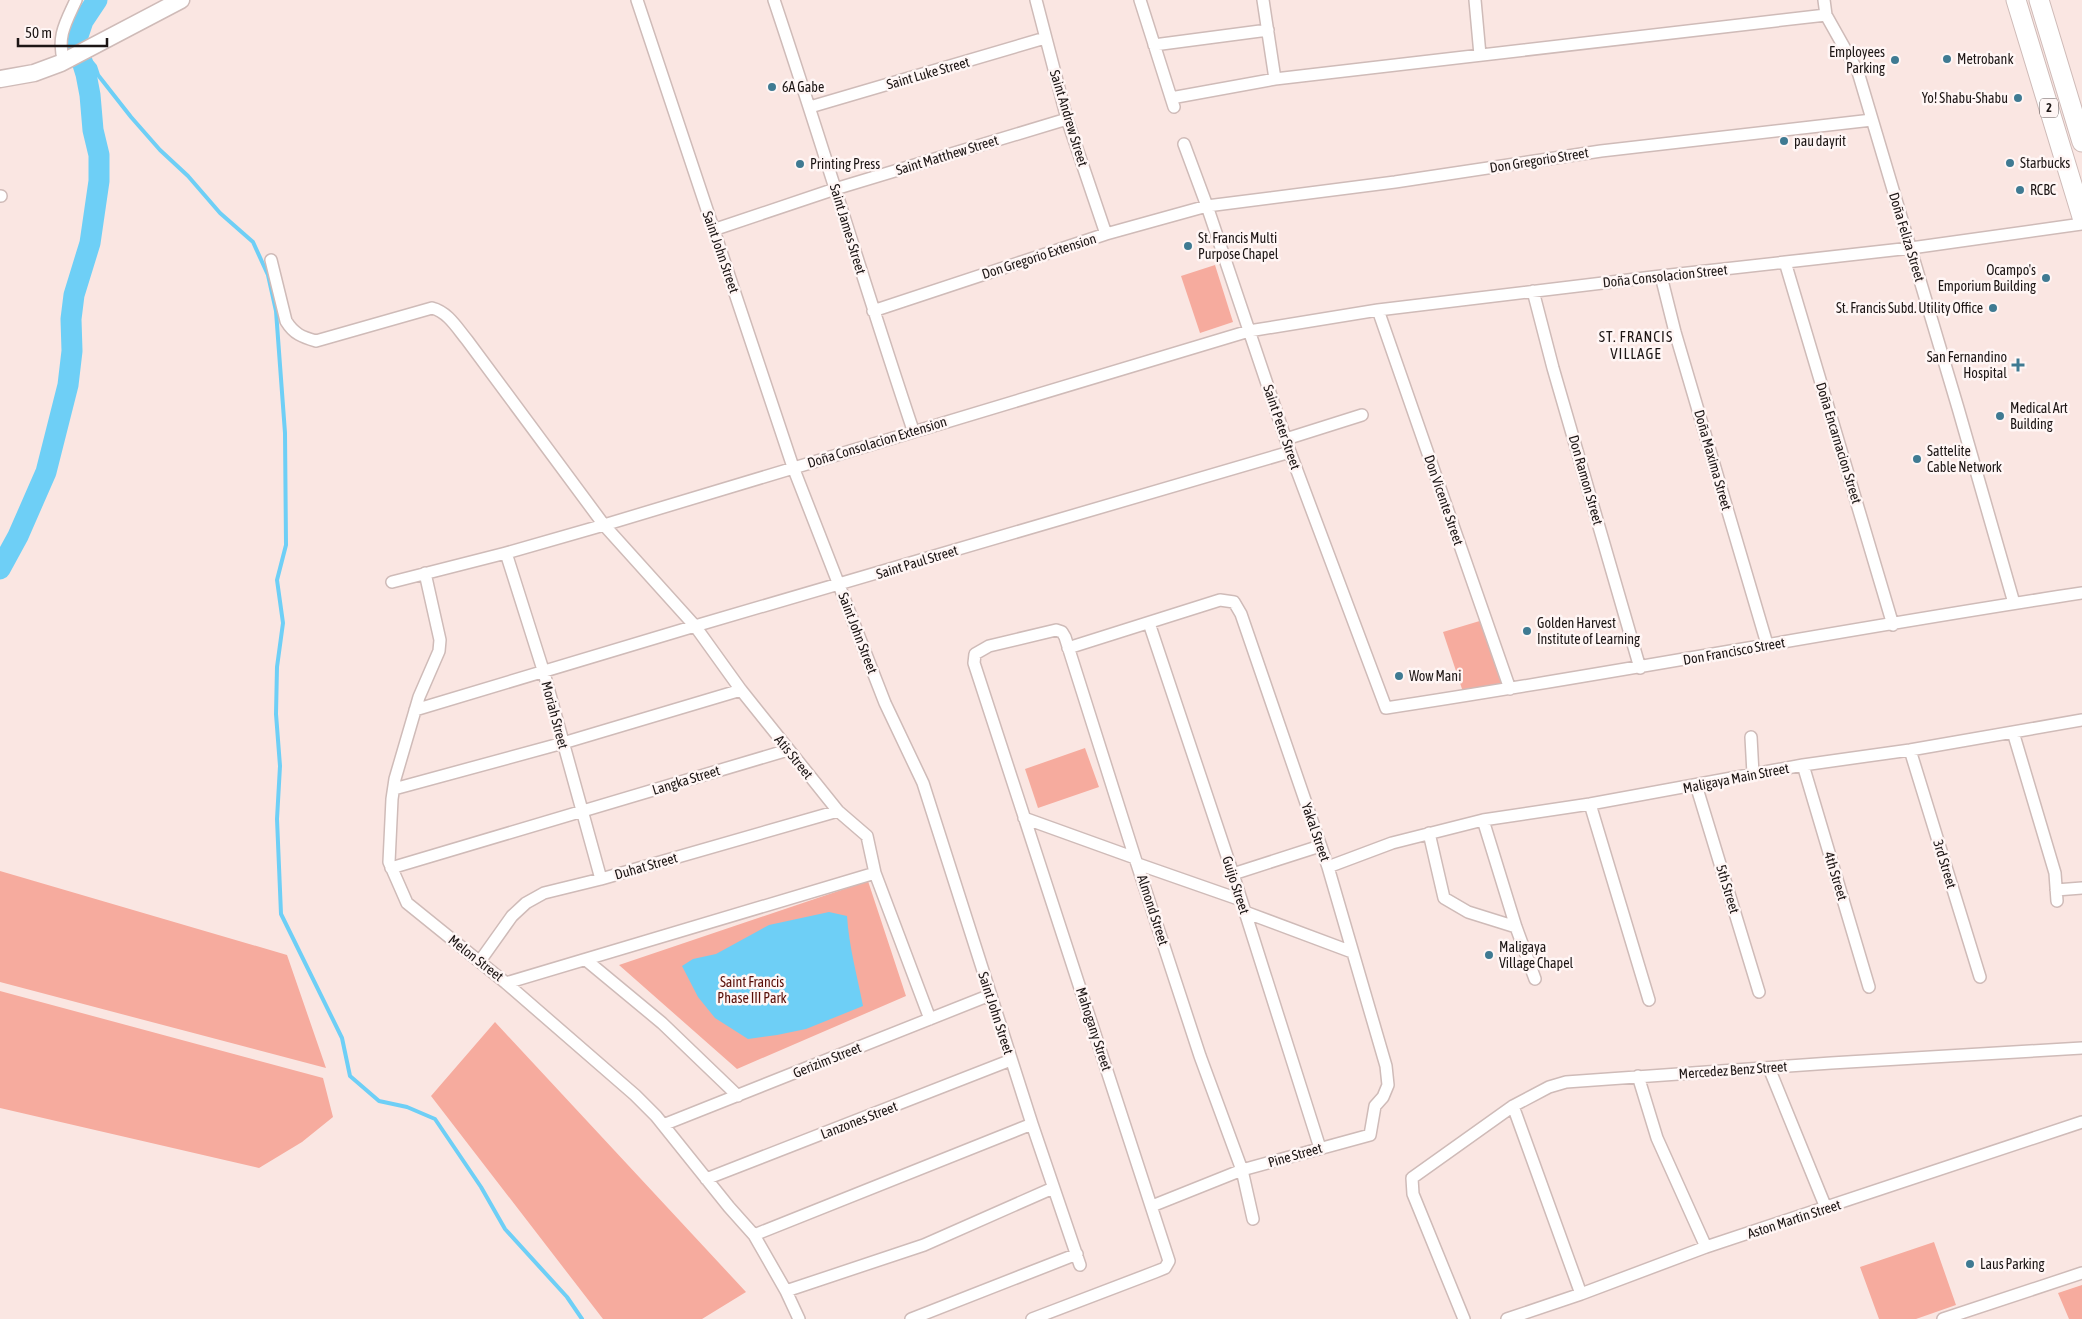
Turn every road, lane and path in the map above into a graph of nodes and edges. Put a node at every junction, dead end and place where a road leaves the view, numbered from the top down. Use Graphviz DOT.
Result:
graph roads {
  1 [pos="76,0"];
  2 [pos="181,0"];
  3 [pos="637,0"];
  4 [pos="774,0"];
  5 [pos="1036,0"];
  6 [pos="1140,0"];
  7 [pos="1263,0"];
  8 [pos="1475,0"];
  9 [pos="1824,0"];
  10 [pos="2016,0"];
  11 [pos="2039,0"];
  12 [pos="1826,15"];
  13 [pos="1268,30"];
  14 [pos="1045,38"];
  15 [pos="1154,45"];
  16 [pos="1480,55"];
  17 [pos="66,61"];
  18 [pos="0,79"];
  19 [pos="1275,79"];
  20 [pos="810,107"];
  21 [pos="1068,119"];
  22 [pos="1872,120"];
  23 [pos="2082,142"];
  24 [pos="1184,144"];
  25 [pos="835,189"];
  26 [pos="1207,206"];
  27 [pos="2082,217"];
  28 [pos="2082,224"];
  29 [pos="713,230"];
  30 [pos="1106,234"];
  31 [pos="1911,248"];
  32 [pos="271,260"];
  33 [pos="1785,262"];
  34 [pos="1661,276"];
  35 [pos="1533,291"];
  36 [pos="1378,310"];
  37 [pos="873,311"];
  38 [pos="1249,331"];
  39 [pos="1362,415"];
  40 [pos="913,430"];
  41 [pos="1286,440"];
  42 [pos="1290,452"];
  43 [pos="793,467"];
  44 [pos="604,525"];
  45 [pos="506,553"];
  46 [pos="425,573"];
  47 [pos="392,582"];
  48 [pos="840,585"];
  49 [pos="2082,593"];
  50 [pos="2014,603"];
  51 [pos="1149,623"];
  52 [pos="1893,624"];
  53 [pos="696,626"];
  54 [pos="1767,644"];
  55 [pos="1068,648"];
  56 [pos="975,654"];
  57 [pos="1640,668"];
  58 [pos="544,673"];
  59 [pos="1510,689"];
  60 [pos="740,690"];
  61 [pos="1386,708"];
  62 [pos="415,710"];
  63 [pos="2082,720"];
  64 [pos="2013,732"];
  65 [pos="1750,737"];
  66 [pos="562,743"];
  67 [pos="788,750"];
  68 [pos="1910,750"];
  69 [pos="1802,766"];
  70 [pos="1753,774"];
  71 [pos="1696,786"];
  72 [pos="394,789"];
  73 [pos="1590,804"];
  74 [pos="583,810"];
  75 [pos="838,811"];
  76 [pos="1024,818"];
  77 [pos="1484,820"];
  78 [pos="1430,833"];
  79 [pos="1320,846"];
  80 [pos="1136,861"];
  81 [pos="1328,867"];
  82 [pos="391,868"];
  83 [pos="875,873"];
  84 [pos="1233,874"];
  85 [pos="601,879"];
  86 [pos="2082,888"];
  87 [pos="1241,900"];
  88 [pos="1245,912"];
  89 [pos="1516,927"];
  90 [pos="1352,952"];
  91 [pos="586,960"];
  92 [pos="480,961"];
  93 [pos="1980,978"];
  94 [pos="1536,979"];
  95 [pos="506,983"];
  96 [pos="1869,987"];
  97 [pos="1759,992"];
  98 [pos="990,995"];
  99 [pos="1649,1000"];
  100 [pos="930,1019"];
  101 [pos="2082,1048"];
  102 [pos="1011,1060"];
  103 [pos="1386,1066"];
  104 [pos="1769,1068"];
  105 [pos="1638,1076"];
  106 [pos="738,1096"];
  107 [pos="1514,1106"];
  108 [pos="2082,1122"];
  109 [pos="1032,1124"];
  110 [pos="663,1125"];
  111 [pos="1320,1148"];
  112 [pos="1242,1170"];
  113 [pos="706,1179"];
  114 [pos="1053,1188"];
  115 [pos="1152,1206"];
  116 [pos="1826,1208"];
  117 [pos="1253,1220"];
  118 [pos="754,1234"];
  119 [pos="1706,1248"];
  120 [pos="2082,1273"];
  121 [pos="786,1291"];
  122 [pos="1581,1294"];
  123 [pos="799,1319"];
  124 [pos="911,1319"];
  125 [pos="1032,1319"];
  126 [pos="1464,1319"];
  127 [pos="1506,1319"];
  128 [pos="1943,1319"];
  1 -- 17 [label="street"];
  2 -- 17 [label="main road"];
  3 -- 29 [label="street, Saint John Street"];
  4 -- 20 [label="street, Saint James Street"];
  5 -- 14 [label="street, Saint Andrew Street"];
  6 -- 15 [label="street"];
  7 -- 13 [label="street"];
  8 -- 16 [label="street"];
  9 -- 12 [label="street"];
  10 -- 27 [label="highway, 2"];
  11 -- 23 [label="highway, 2"];
  12 -- 16 [label="street"];
  12 -- 22 [label="street, Doña Feliza Street"];
  13 -- 15 [label="street"];
  13 -- 19 [label="street"];
  14 -- 20 [label="street, Saint Luke Street"];
  14 -- 21 [label="street, Saint Andrew Street"];
  15 -- 19 [label="street"];
  16 -- 19 [label="street"];
  17 -- 18 [label="main road"];
  20 -- 25 [label="street, Saint James Street"];
  21 -- 25 [label="street, Saint Matthew Street"];
  21 -- 30 [label="street, Saint Andrew Street"];
  22 -- 26 [label="street, Don Gregorio Street"];
  22 -- 31 [label="street, Doña Feliza Street"];
  24 -- 26 [label="street, Saint Peter Street"];
  25 -- 29 [label="street, Saint Matthew Street"];
  25 -- 37 [label="street, Saint James Street"];
  26 -- 30 [label="street, Don Gregorio Extension"];
  26 -- 38 [label="street, Saint Peter Street"];
  28 -- 31 [label="street, Doña Consolacion Street"];
  29 -- 43 [label="street, Saint John Street"];
  30 -- 37 [label="street, Don Gregorio Extension"];
  31 -- 33 [label="street, Doña Consolacion Street"];
  31 -- 50 [label="street, Doña Feliza Street"];
  32 -- 44 [label="street, Atis Street"];
  33 -- 34 [label="street, Doña Consolacion Street"];
  33 -- 52 [label="street, Doña Encarnacion Street"];
  34 -- 35 [label="street, Doña Consolacion Street"];
  34 -- 54 [label="street, Doña Maxima Street"];
  35 -- 36 [label="street, Doña Consolacion Street"];
  35 -- 57 [label="street, Don Ramon Street"];
  36 -- 38 [label="street, Doña Consolacion Street"];
  36 -- 59 [label="street, Don Vicente Street"];
  37 -- 40 [label="street, Saint James Street"];
  38 -- 40 [label="street, Doña Consolacion Extension"];
  38 -- 41 [label="street, Saint Peter Street"];
  39 -- 41 [label="street"];
  40 -- 43 [label="street, Doña Consolacion Extension"];
  41 -- 42 [label="street, Saint Peter Street"];
  42 -- 48 [label="street, Saint Paul Street"];
  42 -- 61 [label="street, Saint Peter Street"];
  43 -- 44 [label="street, Doña Consolacion Extension"];
  43 -- 48 [label="street, Saint John Street"];
  44 -- 45 [label="street, Doña Consolacion Extension"];
  44 -- 53 [label="street, Atis Street"];
  45 -- 46 [label="street, Doña Consolacion Extension"];
  45 -- 58 [label="street, Moriah Street"];
  46 -- 47 [label="street, Doña Consolacion Extension"];
  46 -- 62 [label="street, Melon Street"];
  48 -- 53 [label="street, Saint Paul Street"];
  48 -- 98 [label="street, Saint John Street"];
  49 -- 50 [label="street, Don Francisco Street"];
  50 -- 52 [label="street, Don Francisco Street"];
  51 -- 55 [label="street"];
  51 -- 79 [label="street, Yakal Street"];
  51 -- 84 [label="street, Guijo Street"];
  52 -- 54 [label="street, Don Francisco Street"];
  53 -- 58 [label="street, Saint Paul Street"];
  53 -- 60 [label="street, Atis Street"];
  54 -- 57 [label="street, Don Francisco Street"];
  55 -- 56 [label="street, Almond Street"];
  55 -- 80 [label="street, Almond Street"];
  56 -- 76 [label="street, Mahogany Street"];
  57 -- 59 [label="street, Don Francisco Street"];
  58 -- 62 [label="street, Saint Paul Street"];
  58 -- 66 [label="street, Moriah Street"];
  59 -- 61 [label="street, Don Francisco Street"];
  60 -- 66 [label="street"];
  60 -- 67 [label="street, Atis Street"];
  62 -- 72 [label="street, Melon Street"];
  63 -- 64 [label="street, Maligaya Main Street"];
  64 -- 68 [label="street, Maligaya Main Street"];
  64 -- 86 [label="street"];
  65 -- 70 [label="street"];
  66 -- 72 [label="street"];
  66 -- 74 [label="street, Moriah Street"];
  67 -- 74 [label="street, Langka Street"];
  67 -- 75 [label="street, Atis Street"];
  68 -- 69 [label="street, Maligaya Main Street"];
  68 -- 93 [label="street, 3rd Street"];
  69 -- 70 [label="street, Maligaya Main Street"];
  69 -- 96 [label="street, 4th Street"];
  70 -- 71 [label="street, Maligaya Main Street"];
  71 -- 73 [label="street, Maligaya Main Street"];
  71 -- 97 [label="street, 5th Street"];
  72 -- 82 [label="street, Melon Street"];
  73 -- 77 [label="street, Maligaya Main Street"];
  73 -- 99 [label="street"];
  74 -- 82 [label="street, Langka Street"];
  74 -- 85 [label="street, Moriah Street"];
  75 -- 83 [label="street, Atis Street"];
  75 -- 85 [label="street, Duhat Street"];
  76 -- 80 [label="street"];
  76 -- 115 [label="street, Mahogany Street"];
  77 -- 78 [label="street, Maligaya Main Street"];
  77 -- 89 [label="street"];
  78 -- 81 [label="street, Maligaya Main Street"];
  78 -- 89 [label="street"];
  79 -- 81 [label="street, Yakal Street"];
  79 -- 84 [label="street"];
  80 -- 87 [label="street"];
  80 -- 112 [label="street, Almond Street"];
  81 -- 90 [label="street, Yakal Street"];
  82 -- 92 [label="street, Melon Street"];
  83 -- 91 [label="street, Melon Street"];
  83 -- 100 [label="street, Atis Street"];
  84 -- 87 [label="street, Guijo Street"];
  85 -- 92 [label="street, Duhat Street"];
  87 -- 88 [label="street, Guijo Street"];
  88 -- 90 [label="street"];
  88 -- 111 [label="street, Guijo Street"];
  89 -- 94 [label="street"];
  90 -- 103 [label="street, Yakal Street"];
  91 -- 95 [label="street, Melon Street"];
  91 -- 106 [label="street"];
  92 -- 95 [label="street, Melon Street"];
  95 -- 110 [label="street"];
  98 -- 100 [label="street, Gerizim Street"];
  98 -- 102 [label="street, Saint John Street"];
  100 -- 106 [label="street, Gerizim Street"];
  101 -- 104 [label="street, Mercedez Benz Street"];
  102 -- 109 [label="street, Saint John Street"];
  102 -- 113 [label="street, Lanzones Street"];
  103 -- 111 [label="street, Pine Street"];
  104 -- 105 [label="street, Mercedez Benz Street"];
  104 -- 116 [label="street"];
  105 -- 107 [label="street, Mercedez Benz Street"];
  105 -- 119 [label="street"];
  106 -- 110 [label="street, Gerizim Street"];
  107 -- 122 [label="street"];
  107 -- 126 [label="street, Mercedez Benz Street"];
  108 -- 116 [label="street, Aston Martin Street"];
  109 -- 114 [label="street, Saint John Street"];
  109 -- 118 [label="street"];
  110 -- 113 [label="street"];
  111 -- 112 [label="street, Pine Street"];
  112 -- 115 [label="street, Pine Street"];
  112 -- 117 [label="street, Almond Street"];
  113 -- 118 [label="street"];
  114 -- 121 [label="street"];
  114 -- 124 [label="street, Saint John Street"];
  115 -- 125 [label="street, Mahogany Street"];
  116 -- 119 [label="street, Aston Martin Street"];
  118 -- 121 [label="street"];
  119 -- 122 [label="street, Aston Martin Street"];
  120 -- 128 [label="street"];
  121 -- 123 [label="street"];
  122 -- 127 [label="street, Aston Martin Street"];
}
